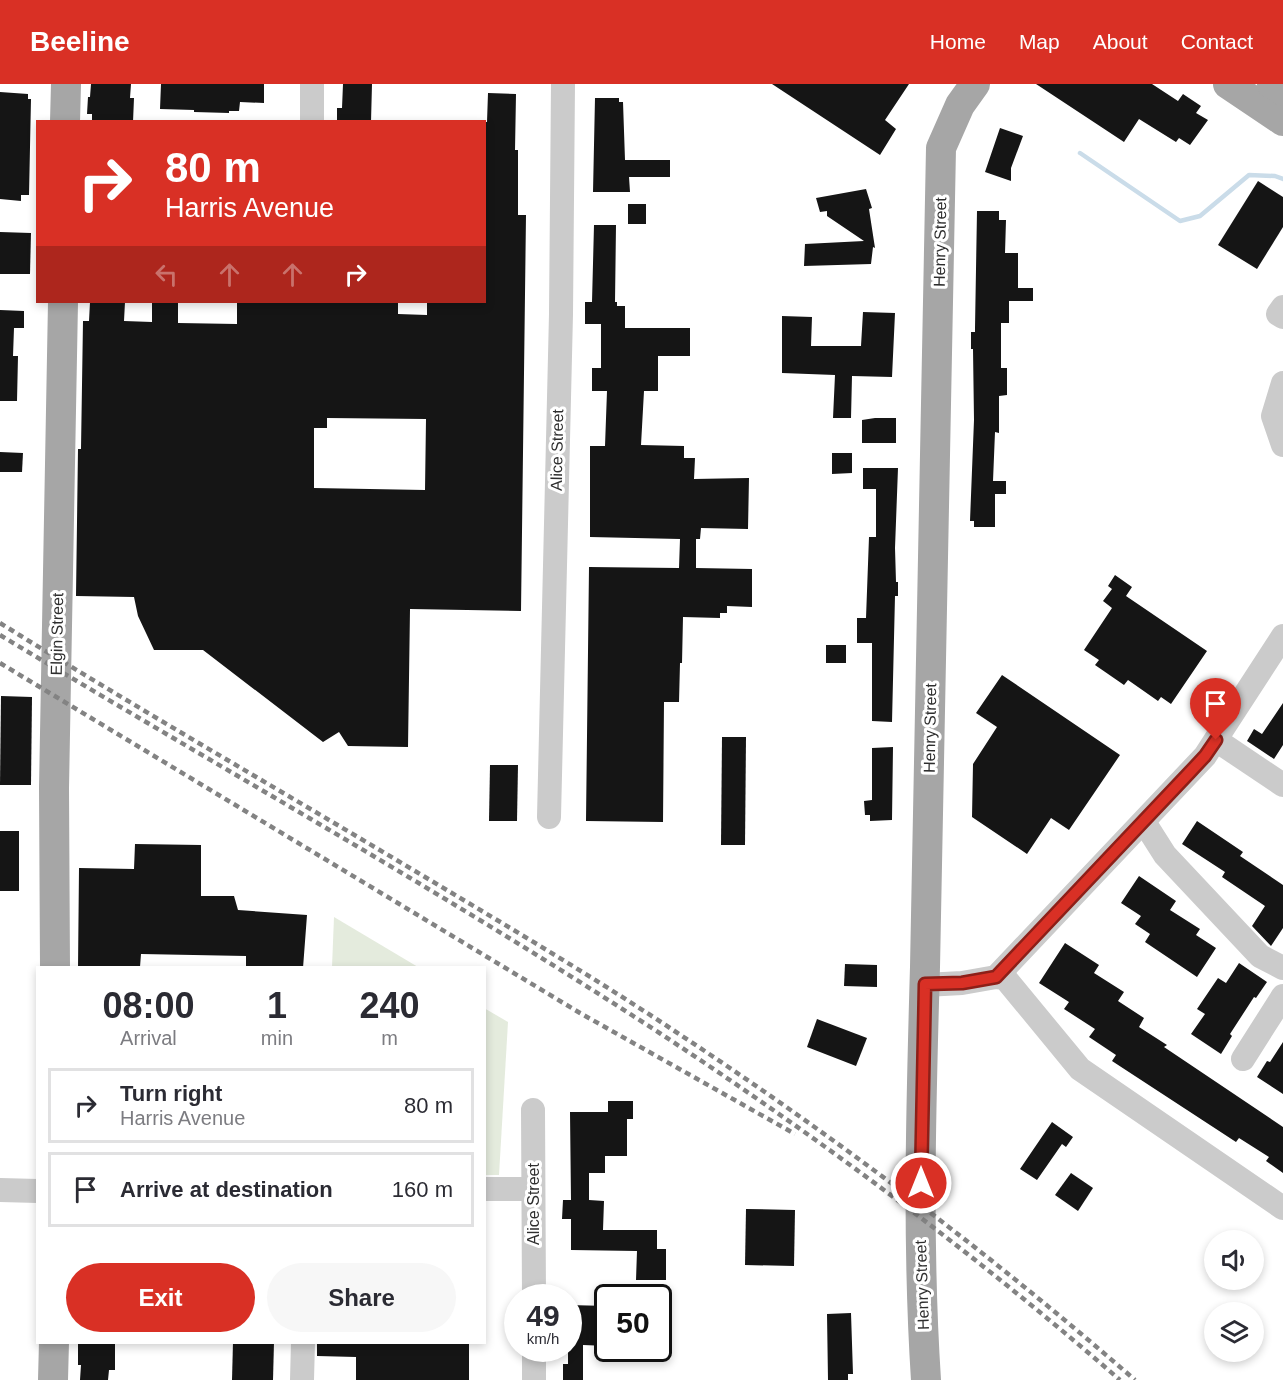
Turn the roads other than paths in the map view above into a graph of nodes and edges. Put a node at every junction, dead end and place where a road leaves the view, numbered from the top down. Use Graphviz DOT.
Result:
graph roads {
  1 [pos="66,84"];
  2 [pos="312,84"];
  3 [pos="563,84"];
  4 [pos="1228,84"];
  5 [pos="1272,84"];
  6 [pos="970,86"];
  7 [pos="1283,91"];
  8 [pos="65,120"];
  9 [pos="312,120"];
  10 [pos="1283,121"];
  11 [pos="63,303"];
  12 [pos="1283,307"];
  13 [pos="1283,317"];
  14 [pos="1283,383"];
  15 [pos="1283,445"];
  16 [pos="1283,636"];
  17 [pos="1216,740"];
  18 [pos="1283,785"];
  19 [pos="549,817"];
  20 [pos="1144,822"];
  21 [pos="55,966"];
  22 [pos="1283,968"];
  23 [pos="996,977"];
  24 [pos="925,984"];
  25 [pos="1283,996"];
  26 [pos="1243,1059"];
  27 [pos="533,1110"];
  28 [pos="486,1189"];
  29 [pos="533,1189"];
  30 [pos="0,1190"];
  31 [pos="36,1191"];
  32 [pos="1283,1208"];
  33 [pos="534,1284"];
  34 [pos="54,1344"];
  35 [pos="303,1344"];
  36 [pos="534,1362"];
  37 [pos="54,1380"];
  38 [pos="302,1380"];
  39 [pos="534,1380"];
  40 [pos="926,1380"];
  1 -- 8 [label="main road"];
  2 -- 9 [label="street"];
  3 -- 19 [label="street, Alice Street"];
  4 -- 10 [label="main road"];
  5 -- 7 [label="main road"];
  6 -- 24 [label="main road, Henry Street"];
  11 -- 21 [label="main road, Elgin Street"];
  12 -- 13 [label="street"];
  14 -- 15 [label="street"];
  16 -- 17 [label="street"];
  17 -- 18 [label="street"];
  17 -- 20 [label="street"];
  20 -- 22 [label="street"];
  20 -- 23 [label="street"];
  23 -- 24 [label="street"];
  23 -- 32 [label="street"];
  24 -- 40 [label="main road, Henry Street"];
  25 -- 26 [label="street"];
  27 -- 29 [label="street, Alice Street"];
  28 -- 29 [label="street"];
  29 -- 33 [label="street, Alice Street"];
  30 -- 31 [label="street"];
  34 -- 37 [label="main road"];
  35 -- 38 [label="street"];
  36 -- 39 [label="street"];
}
